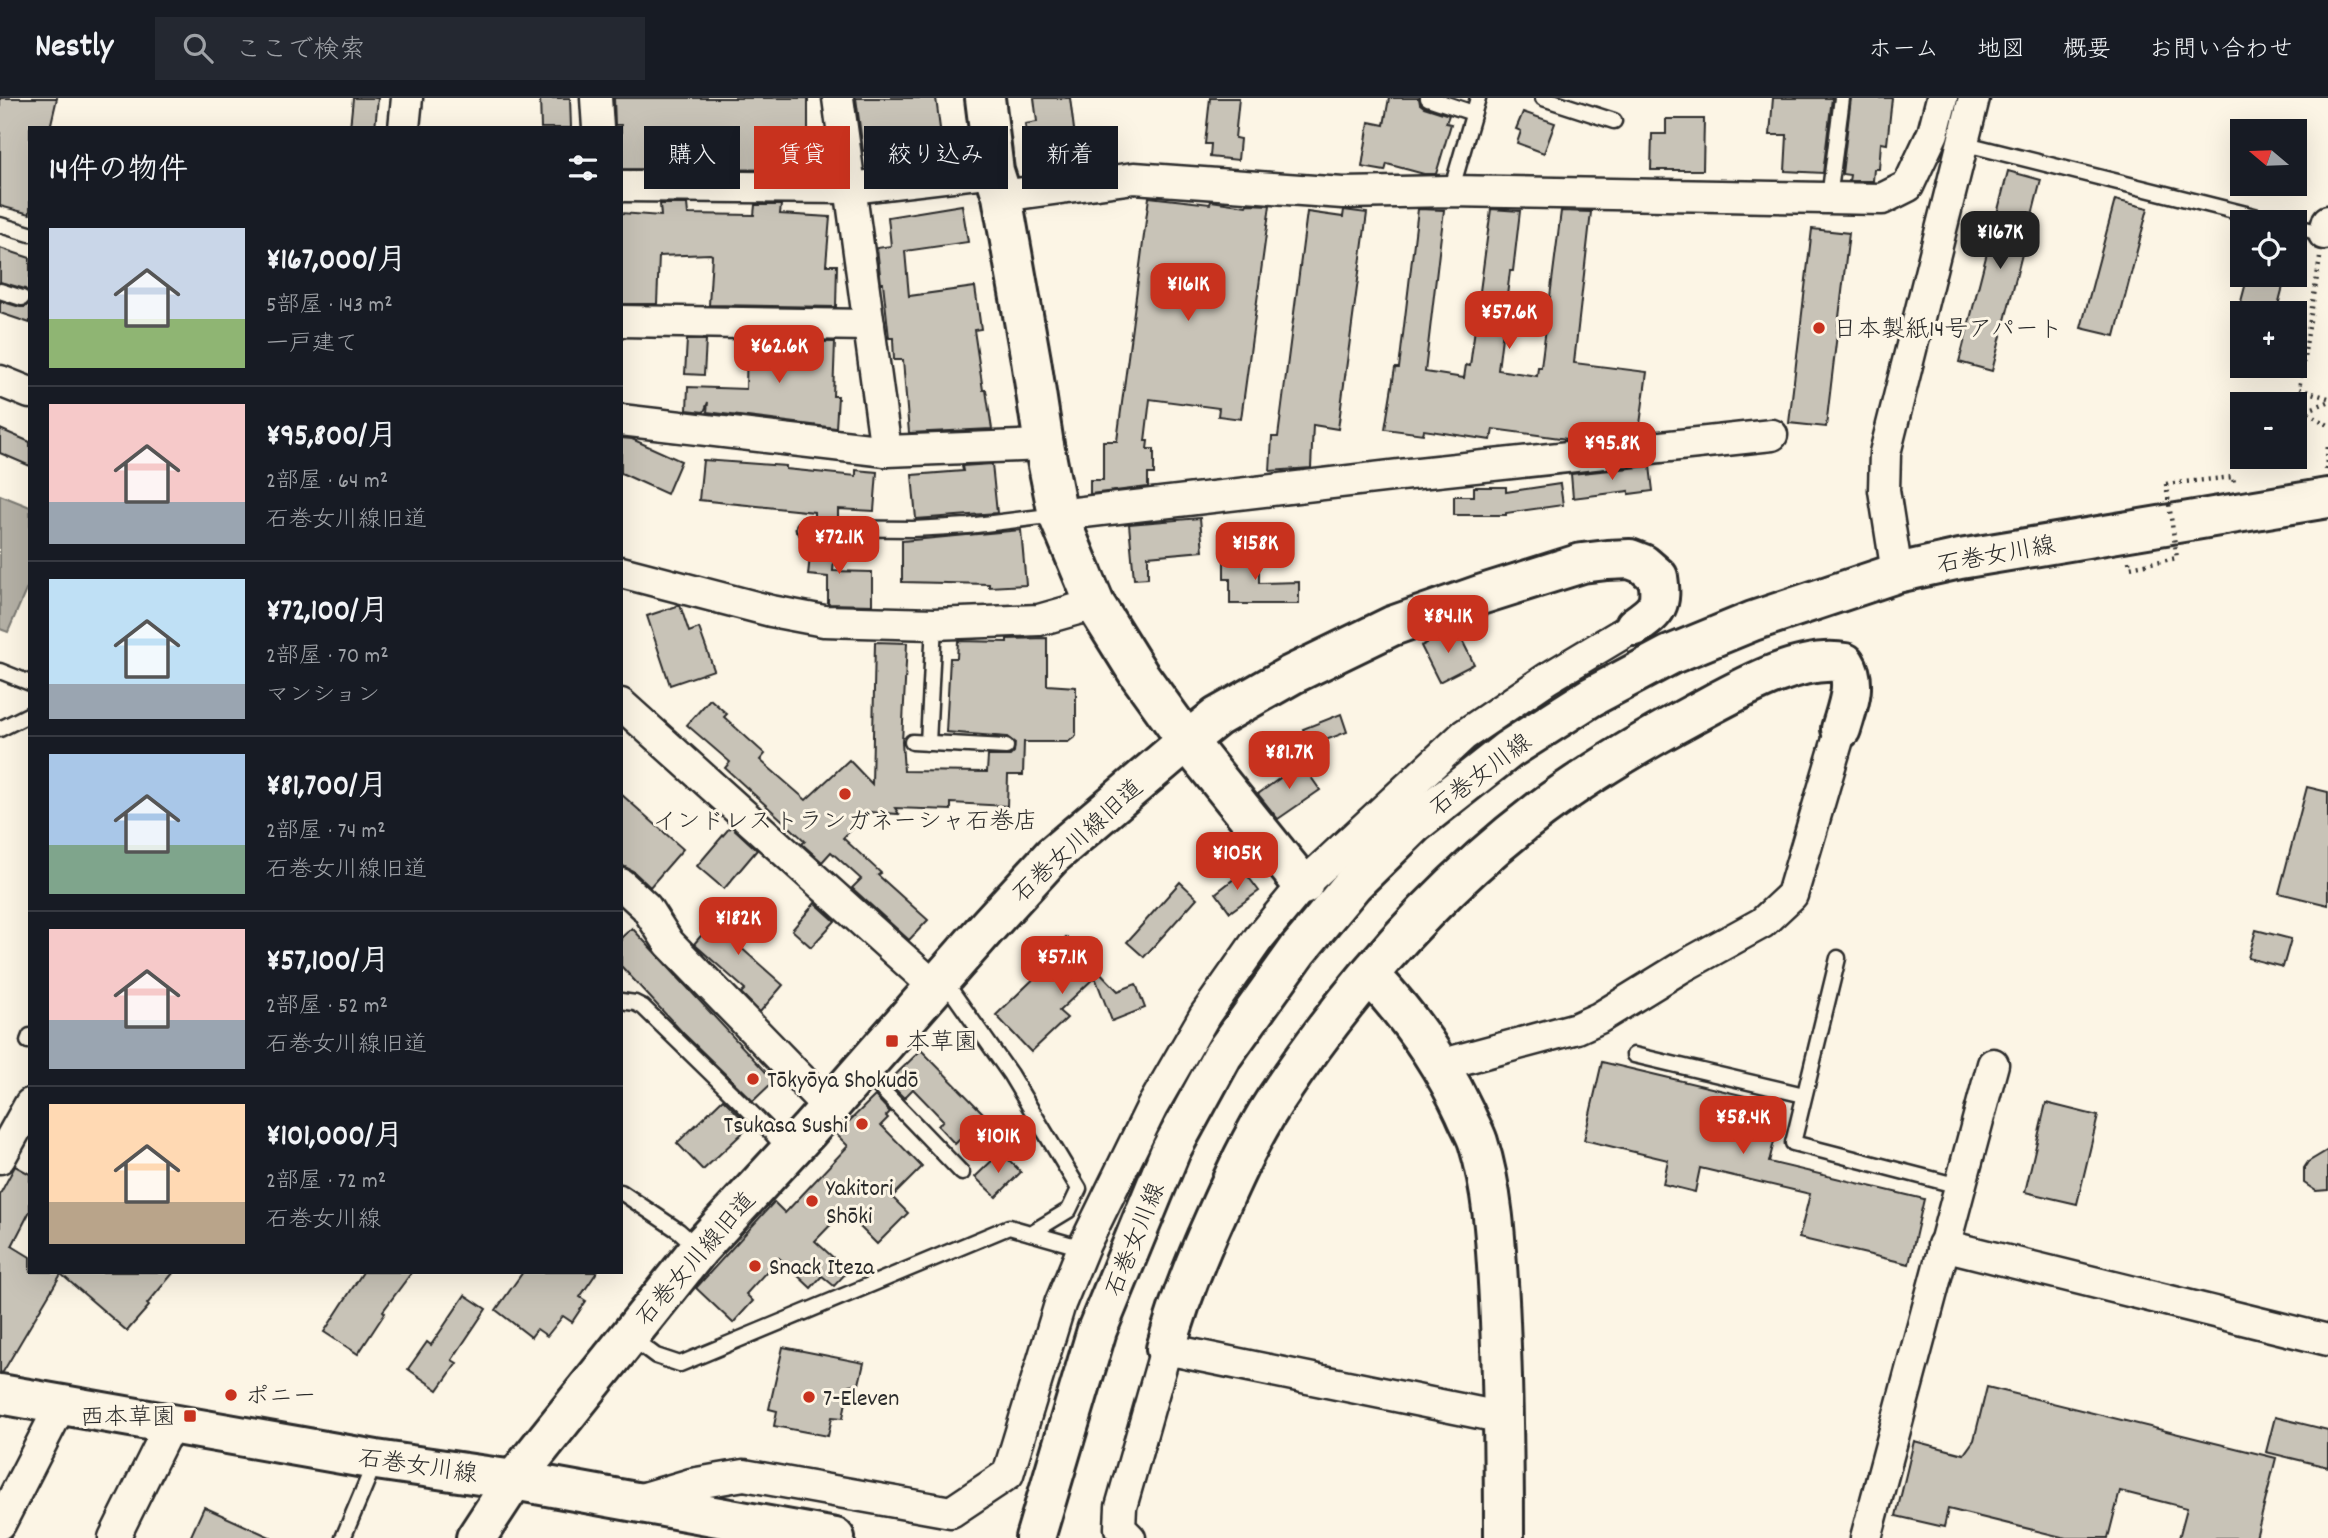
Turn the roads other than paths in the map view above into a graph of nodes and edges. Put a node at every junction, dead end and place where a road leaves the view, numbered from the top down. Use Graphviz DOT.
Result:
graph roads {
  1 [pos="407,98"];
  2 [pos="596,98"];
  3 [pos="838,98"];
  4 [pos="985,98"];
  5 [pos="1429,98"];
  6 [pos="1478,98"];
  7 [pos="1543,98"];
  8 [pos="1842,98"];
  9 [pos="1942,98"];
  10 [pos="1974,98"];
  11 [pos="1473,113"];
  12 [pos="1614,121"];
  13 [pos="404,126"];
  14 [pos="598,126"];
  15 [pos="989,126"];
  16 [pos="1933,133"];
  17 [pos="1962,143"];
  18 [pos="1008,183"];
  19 [pos="623,186"];
  20 [pos="851,188"];
  21 [pos="864,188"];
  22 [pos="999,189"];
  23 [pos="1451,191"];
  24 [pos="1829,198"];
  25 [pos="2230,210"];
  26 [pos="0,225"];
  27 [pos="2307,227"];
  28 [pos="2326,228"];
  29 [pos="28,233"];
  30 [pos="0,291"];
  31 [pos="22,298"];
  32 [pos="623,321"];
  33 [pos="869,325"];
  34 [pos="0,381"];
  35 [pos="28,392"];
  36 [pos="623,420"];
  37 [pos="1772,435"];
  38 [pos="1044,445"];
  39 [pos="886,451"];
  40 [pos="2327,487"];
  41 [pos="1058,515"];
  42 [pos="804,528"];
  43 [pos="623,573"];
  44 [pos="1898,573"];
  45 [pos="1095,604"];
  46 [pos="934,624"];
  47 [pos="1635,626"];
  48 [pos="0,671"];
  49 [pos="28,682"];
  50 [pos="623,707"];
  51 [pos="28,716"];
  52 [pos="0,729"];
  53 [pos="1841,729"];
  54 [pos="1187,741"];
  55 [pos="912,742"];
  56 [pos="928,743"];
  57 [pos="1006,747"];
  58 [pos="1303,885"];
  59 [pos="623,886"];
  60 [pos="1838,958"];
  61 [pos="1370,975"];
  62 [pos="938,982"];
  63 [pos="623,1001"];
  64 [pos="1634,1055"];
  65 [pos="1993,1064"];
  66 [pos="1440,1065"];
  67 [pos="862,1070"];
  68 [pos="1804,1095"];
  69 [pos="829,1108"];
  70 [pos="20,1117"];
  71 [pos="788,1153"];
  72 [pos="0,1158"];
  73 [pos="962,1173"];
  74 [pos="1959,1186"];
  75 [pos="623,1193"];
  76 [pos="1031,1233"];
  77 [pos="1943,1245"];
  78 [pos="1083,1248"];
  79 [pos="699,1249"];
  80 [pos="628,1336"];
  81 [pos="2328,1340"];
  82 [pos="1166,1349"];
  83 [pos="0,1394"];
  84 [pos="61,1405"];
  85 [pos="1504,1418"];
  86 [pos="170,1425"];
  87 [pos="376,1460"];
  88 [pos="514,1480"];
  89 [pos="634,1501"];
  90 [pos="0,1524"];
  91 [pos="716,1527"];
  92 [pos="114,1538"];
  93 [pos="343,1538"];
  94 [pos="476,1538"];
  95 [pos="832,1538"];
  96 [pos="1035,1538"];
  97 [pos="1130,1538"];
  98 [pos="1504,1538"];
  99 [pos="1866,1538"];
  1 -- 13 [label="street"];
  2 -- 14 [label="street"];
  3 -- 20 [label="street"];
  4 -- 15 [label="street"];
  5 -- 11 [label="lane"];
  6 -- 11 [label="lane"];
  7 -- 12 [label="lane"];
  8 -- 24 [label="lane"];
  9 -- 16 [label="street"];
  10 -- 17 [label="street"];
  11 -- 23 [label="lane"];
  16 -- 17 [label="street"];
  16 -- 24 [label="street"];
  17 -- 25 [label="lane"];
  17 -- 44 [label="street"];
  18 -- 23 [label="street"];
  19 -- 20 [label="street"];
  20 -- 21 [label="street"];
  20 -- 33 [label="street"];
  22 -- 38 [label="street"];
  23 -- 24 [label="street"];
  26 -- 29 [label="lane"];
  27 -- 28 [label="lane"];
  30 -- 31 [label="lane"];
  32 -- 33 [label="street"];
  33 -- 39 [label="street"];
  34 -- 35 [label="street"];
  36 -- 39 [label="street"];
  37 -- 41 [label="street"];
  38 -- 39 [label="street"];
  38 -- 41 [label="street"];
  40 -- 44 [label="street, 石巻女川線"];
  41 -- 42 [label="lane"];
  41 -- 45 [label="street"];
  43 -- 46 [label="street"];
  44 -- 96 [label="street, 石巻女川線"];
  45 -- 46 [label="street"];
  45 -- 54 [label="street"];
  46 -- 56 [label="lane"];
  47 -- 54 [label="street, 石巻女川線旧道"];
  47 -- 58 [label="street"];
  48 -- 49 [label="lane"];
  50 -- 62 [label="street"];
  51 -- 52 [label="lane"];
  53 -- 61 [label="street"];
  53 -- 66 [label="street"];
  54 -- 58 [label="street"];
  54 -- 62 [label="street, 石巻女川線旧道"];
  55 -- 56 [label="lane"];
  56 -- 57 [label="lane"];
  58 -- 78 [label="street"];
  59 -- 69 [label="street"];
  60 -- 68 [label="lane"];
  61 -- 66 [label="street"];
  61 -- 82 [label="street"];
  62 -- 67 [label="street, 石巻女川線旧道"];
  62 -- 76 [label="lane"];
  63 -- 71 [label="lane"];
  64 -- 68 [label="lane"];
  65 -- 74 [label="street"];
  66 -- 85 [label="street"];
  67 -- 69 [label="street, 石巻女川線旧道"];
  67 -- 73 [label="lane"];
  68 -- 74 [label="lane"];
  69 -- 71 [label="street, 石巻女川線旧道"];
  70 -- 72 [label="street"];
  71 -- 79 [label="street, 石巻女川線旧道"];
  74 -- 77 [label="street"];
  75 -- 79 [label="lane"];
  76 -- 78 [label="lane"];
  76 -- 80 [label="lane"];
  77 -- 81 [label="street"];
  77 -- 99 [label="street"];
  78 -- 89 [label="street"];
  79 -- 80 [label="street, 石巻女川線旧道"];
  80 -- 88 [label="street, 石巻女川線旧道"];
  82 -- 85 [label="street"];
  82 -- 97 [label="street"];
  83 -- 84 [label="street, 石巻女川線"];
  84 -- 86 [label="street, 石巻女川線"];
  84 -- 90 [label="street"];
  85 -- 98 [label="street"];
  86 -- 87 [label="street, 石巻女川線"];
  86 -- 92 [label="street"];
  87 -- 88 [label="street, 石巻女川線"];
  87 -- 93 [label="lane"];
  88 -- 89 [label="street, 石巻女川線"];
  88 -- 94 [label="street, 石巻女川線旧道"];
  89 -- 91 [label="street, 石巻女川線"];
  91 -- 95 [label="street, 石巻女川線"];
}
